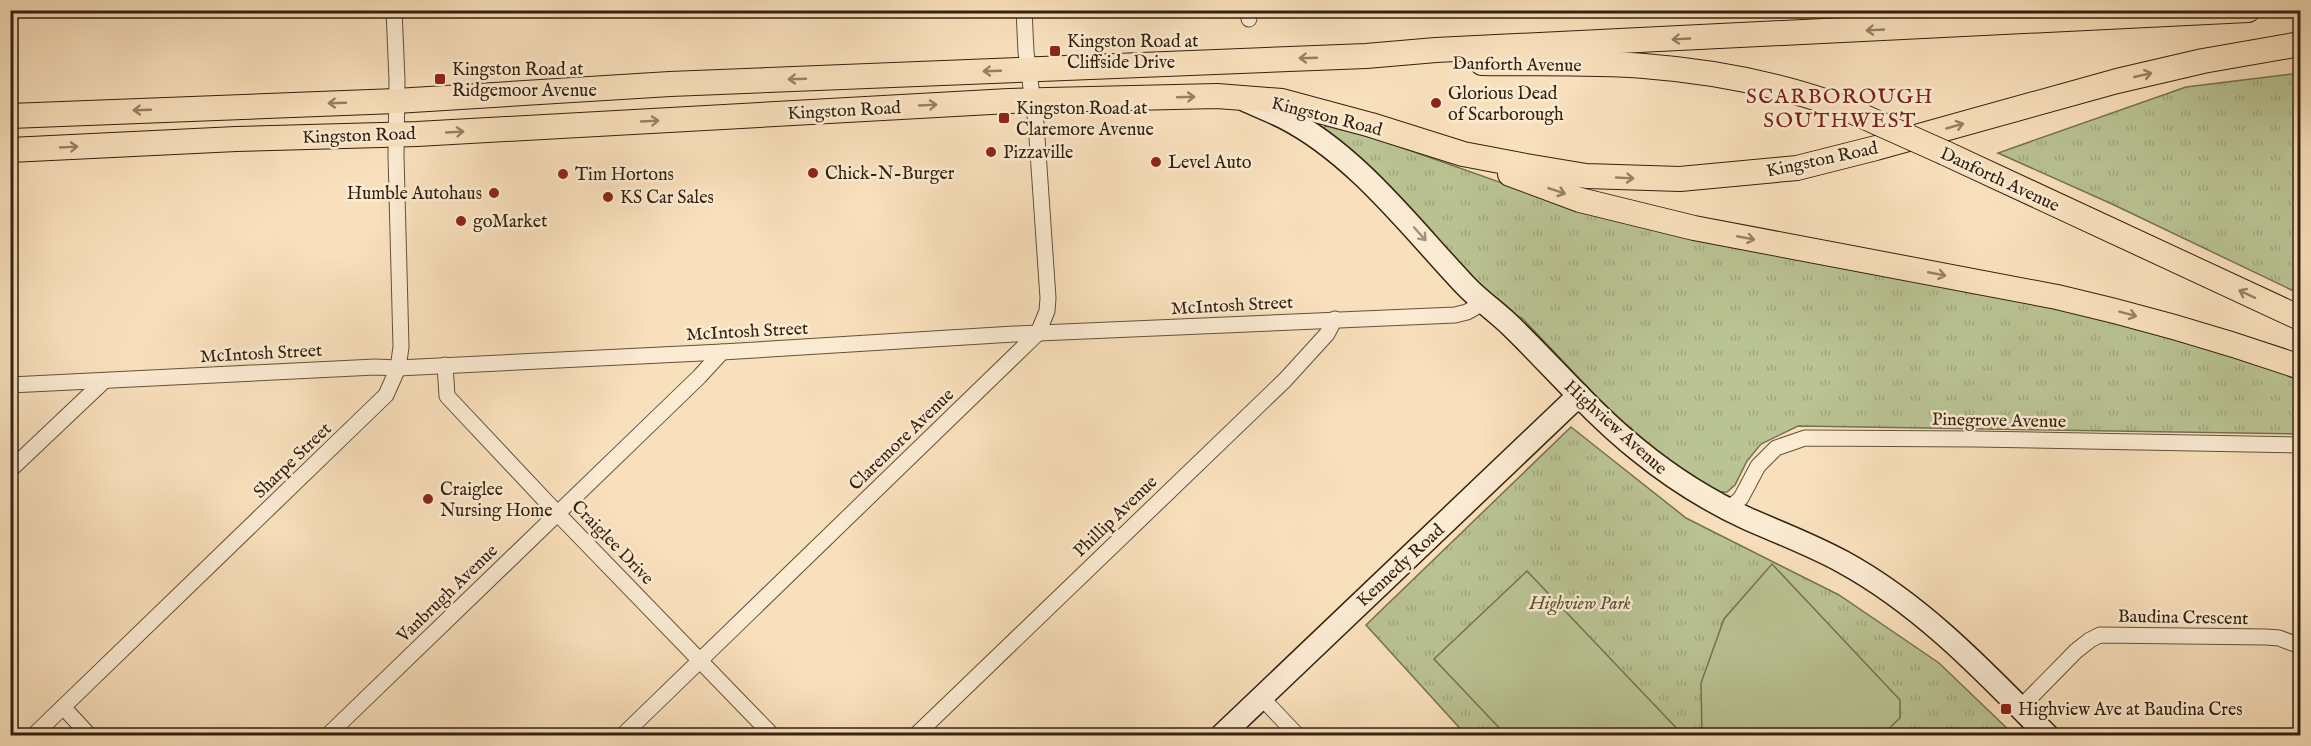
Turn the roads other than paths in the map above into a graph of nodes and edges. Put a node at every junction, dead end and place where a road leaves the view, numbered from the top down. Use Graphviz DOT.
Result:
graph roads {
  1 [pos="394,10"];
  2 [pos="1024,10"];
  3 [pos="2248,10"];
  4 [pos="2301,44"];
  5 [pos="1366,56"];
  6 [pos="1028,69"];
  7 [pos="1244,99"];
  8 [pos="1033,100"];
  9 [pos="396,101"];
  10 [pos="10,116"];
  11 [pos="397,134"];
  12 [pos="10,150"];
  13 [pos="1463,154"];
  14 [pos="1483,303"];
  15 [pos="2301,318"];
  16 [pos="1335,320"];
  17 [pos="1038,333"];
  18 [pos="722,352"];
  19 [pos="445,365"];
  20 [pos="2301,367"];
  21 [pos="398,368"];
  22 [pos="104,381"];
  23 [pos="10,385"];
  24 [pos="1579,395"];
  25 [pos="2301,445"];
  26 [pos="10,470"];
  27 [pos="1729,509"];
  28 [pos="557,513"];
  29 [pos="2301,646"];
  30 [pos="701,660"];
  31 [pos="1261,697"];
  32 [pos="63,707"];
  33 [pos="2020,708"];
  34 [pos="33,735"];
  35 [pos="90,735"];
  36 [pos="327,735"];
  37 [pos="622,735"];
  38 [pos="773,735"];
  39 [pos="915,735"];
  40 [pos="1221,735"];
  41 [pos="1298,735"];
  42 [pos="2048,735"];
  1 -- 9 [label="street, Sharpe Street"];
  2 -- 6 [label="street, Claremore Avenue"];
  3 -- 5 [label="main road, Kingston Road, one-way"];
  13 -- 4 [label="main road, Kingston Road, one-way"];
  5 -- 6 [label="main road, Kingston Road, one-way"];
  15 -- 5 [label="main road, Danforth Avenue, one-way, bridge"];
  6 -- 8 [label="street, Claremore Avenue"];
  6 -- 9 [label="main road, Kingston Road, one-way"];
  8 -- 7 [label="main road, Kingston Road, one-way"];
  7 -- 13 [label="main road, Kingston Road"];
  7 -- 14 [label="street, Highview Avenue, one-way"];
  11 -- 8 [label="main road, Kingston Road, one-way"];
  8 -- 17 [label="street, Claremore Avenue"];
  9 -- 10 [label="main road, Kingston Road, one-way"];
  9 -- 11 [label="street, Sharpe Street"];
  12 -- 11 [label="main road, Kingston Road, one-way"];
  11 -- 21 [label="street, Sharpe Street"];
  13 -- 20 [label="main road, one-way"];
  14 -- 16 [label="street, McIntosh Street"];
  14 -- 24 [label="street, Highview Avenue"];
  16 -- 17 [label="street, McIntosh Street"];
  16 -- 39 [label="street, Phillip Avenue"];
  17 -- 18 [label="street, McIntosh Street"];
  17 -- 30 [label="street, Claremore Avenue"];
  18 -- 19 [label="street, McIntosh Street"];
  18 -- 28 [label="street, Vanbrugh Avenue"];
  19 -- 21 [label="street, McIntosh Street"];
  19 -- 28 [label="street, Craiglee Drive"];
  21 -- 22 [label="street, McIntosh Street"];
  21 -- 32 [label="street, Sharpe Street"];
  22 -- 23 [label="street, McIntosh Street"];
  22 -- 26 [label="street"];
  24 -- 27 [label="street, Highview Avenue"];
  24 -- 31 [label="street, Kennedy Road"];
  25 -- 27 [label="street, Pinegrove Avenue"];
  27 -- 33 [label="street, Highview Avenue"];
  28 -- 30 [label="street, Craiglee Drive"];
  28 -- 36 [label="street, Vanbrugh Avenue"];
  29 -- 33 [label="street, Baudina Crescent"];
  30 -- 37 [label="street, Claremore Avenue"];
  30 -- 38 [label="street, Craiglee Drive"];
  31 -- 40 [label="street, Kennedy Road"];
  31 -- 41 [label="street"];
  32 -- 34 [label="street, Sharpe Street"];
  32 -- 35 [label="street"];
  33 -- 42 [label="street, Highview Avenue"];
}
